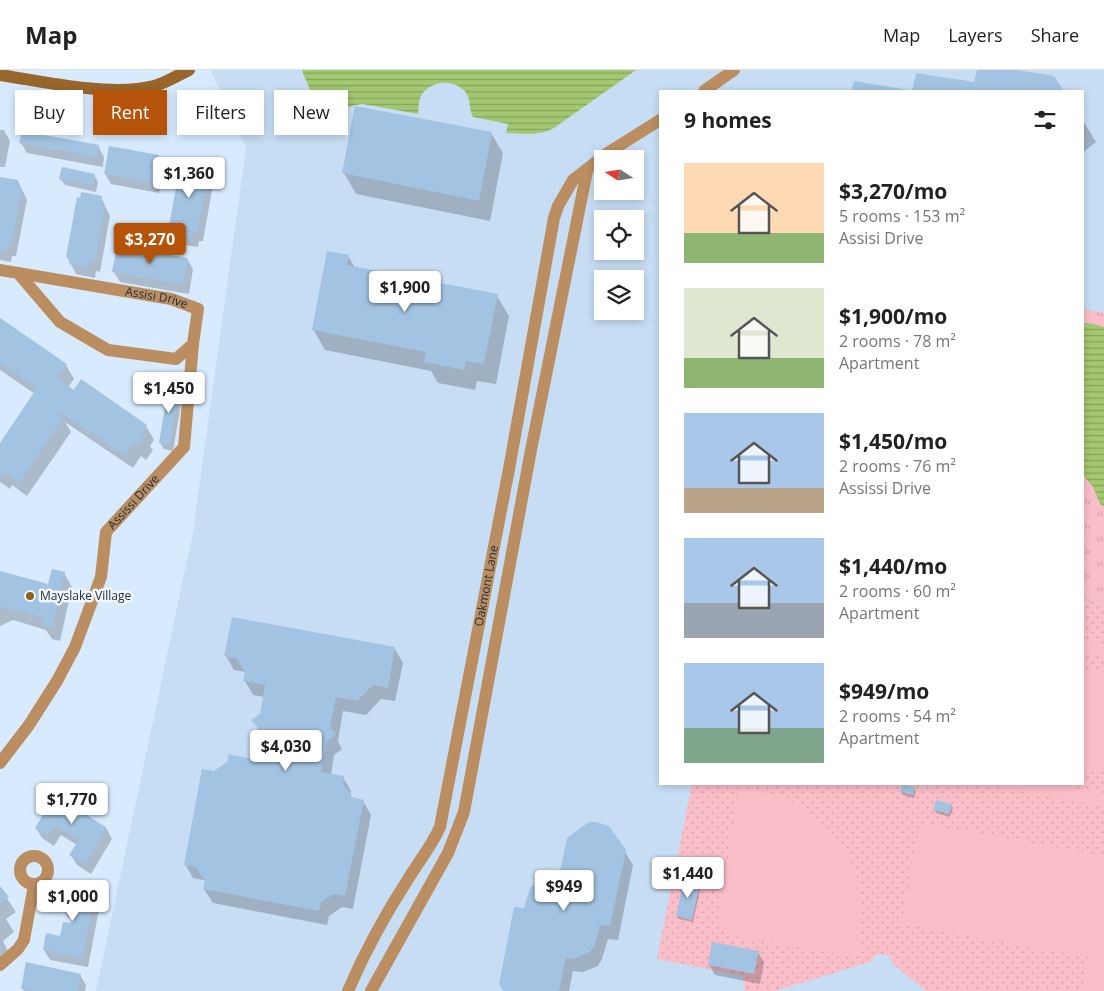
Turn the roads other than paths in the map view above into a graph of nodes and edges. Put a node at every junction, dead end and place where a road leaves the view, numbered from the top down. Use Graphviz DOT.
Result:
graph roads {
  1 [pos="189,70"];
  2 [pos="734,70"];
  3 [pos="0,75"];
  4 [pos="705,90"];
  5 [pos="659,121"];
  6 [pos="587,170"];
  7 [pos="0,270"];
  8 [pos="18,273"];
  9 [pos="193,344"];
  10 [pos="0,763"];
  11 [pos="34,884"];
  12 [pos="0,965"];
  13 [pos="348,991"];
  14 [pos="371,991"];
  1 -- 3 [label="street"];
  2 -- 4 [label="street"];
  5 -- 6 [label="street, Oakmont Lane"];
  6 -- 13 [label="street, Oakmont Lane"];
  6 -- 14 [label="street, Oakmont Lane"];
  7 -- 8 [label="street, Assisi Drive"];
  8 -- 9 [label="street"];
  8 -- 9 [label="street, Assisi Drive"];
  9 -- 10 [label="street, Assissi Drive"];
  11 -- 12 [label="street"];
}
